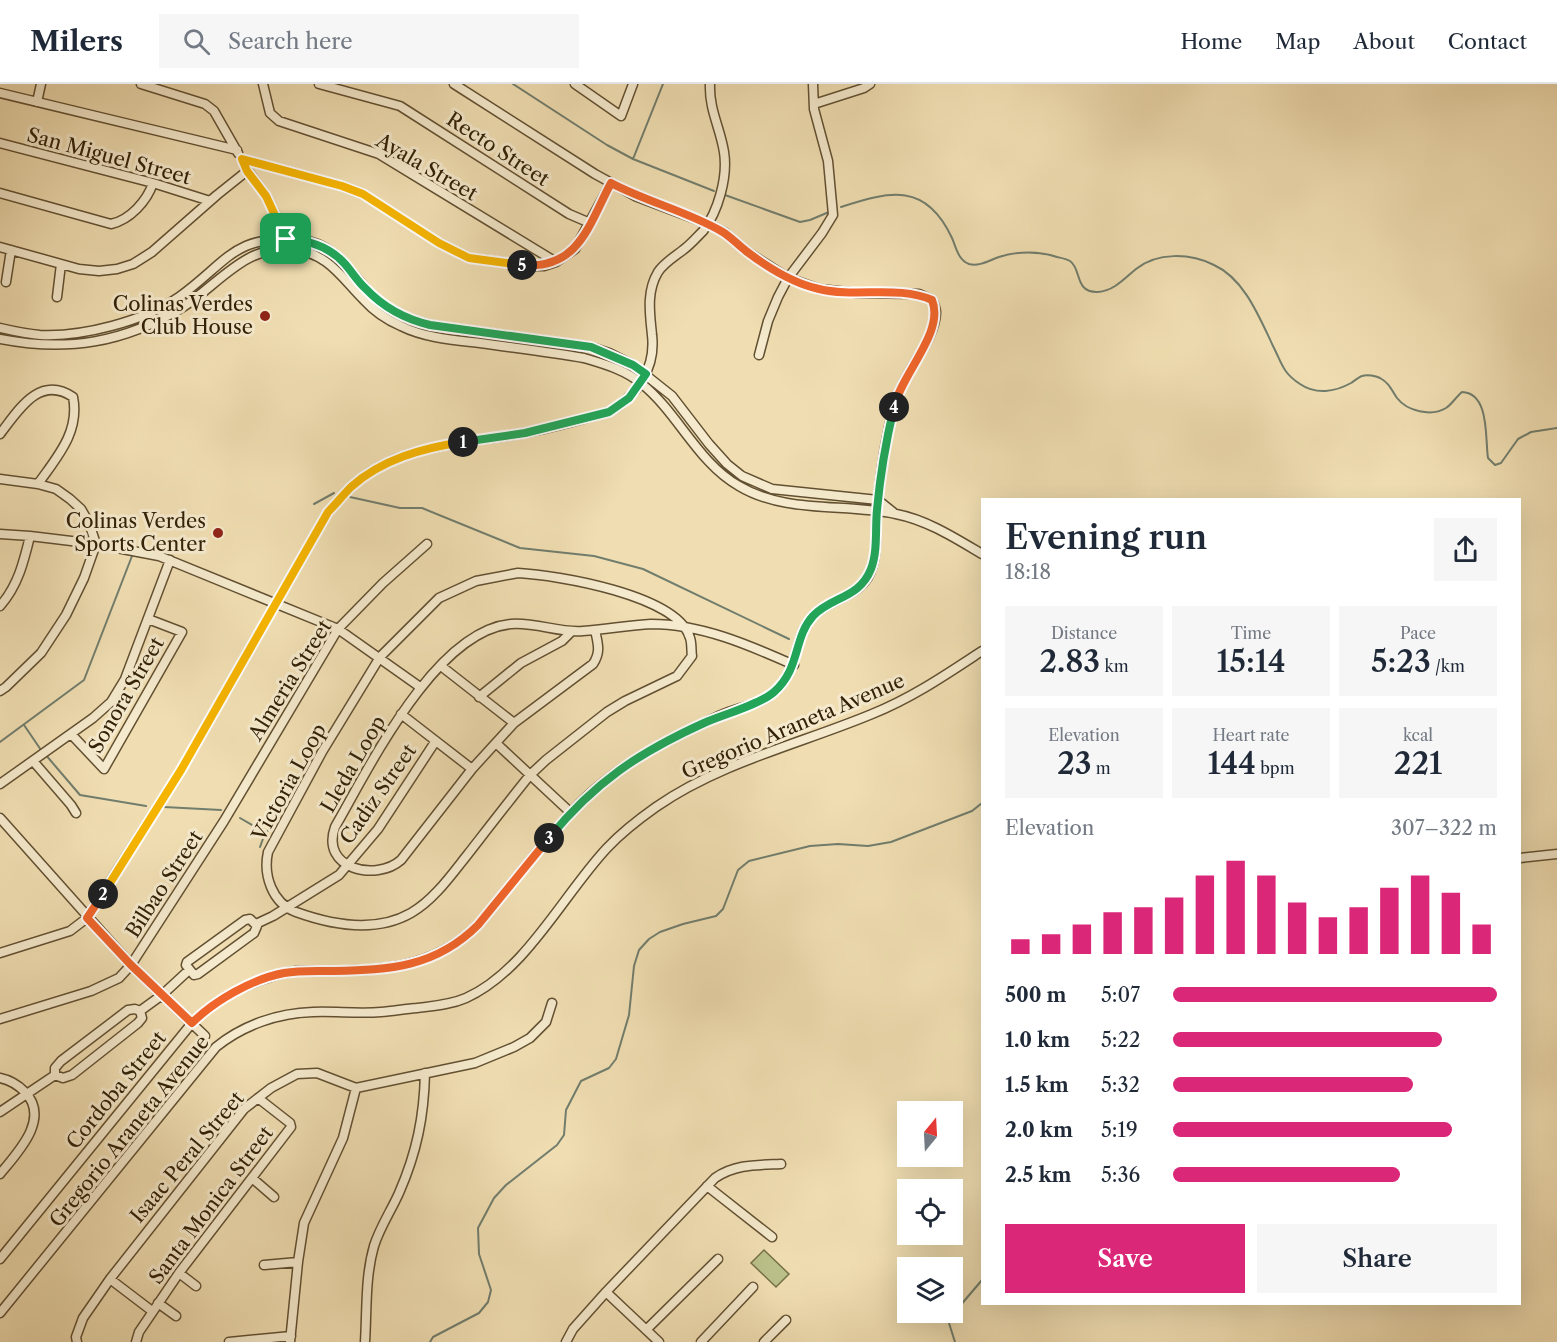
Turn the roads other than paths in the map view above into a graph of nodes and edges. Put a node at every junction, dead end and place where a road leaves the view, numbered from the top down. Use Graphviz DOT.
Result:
graph roads {
  1 [pos="41,84"];
  2 [pos="141,84"];
  3 [pos="263,84"];
  4 [pos="319,84"];
  5 [pos="454,84"];
  6 [pos="575,84"];
  7 [pos="633,84"];
  8 [pos="710,84"];
  9 [pos="813,84"];
  10 [pos="870,84"];
  11 [pos="344,87"];
  12 [pos="0,93"];
  13 [pos="37,102"];
  14 [pos="814,104"];
  15 [pos="0,143"];
  16 [pos="237,150"];
  17 [pos="242,159"];
  18 [pos="247,171"];
  19 [pos="153,183"];
  20 [pos="611,183"];
  21 [pos="0,193"];
  22 [pos="210,201"];
  23 [pos="590,223"];
  24 [pos="709,224"];
  25 [pos="286,239"];
  26 [pos="0,247"];
  27 [pos="11,250"];
  28 [pos="556,262"];
  29 [pos="61,264"];
  30 [pos="788,278"];
  31 [pos="6,282"];
  32 [pos="57,297"];
  33 [pos="0,328"];
  34 [pos="0,339"];
  35 [pos="759,355"];
  36 [pos="646,374"];
  37 [pos="641,383"];
  38 [pos="0,434"];
  39 [pos="0,479"];
  40 [pos="38,484"];
  41 [pos="878,500"];
  42 [pos="877,511"];
  43 [pos="895,514"];
  44 [pos="0,534"];
  45 [pos="30,536"];
  46 [pos="96,544"];
  47 [pos="427,544"];
  48 [pos="981,553"];
  49 [pos="170,560"];
  50 [pos="277,603"];
  51 [pos="0,606"];
  52 [pos="148,619"];
  53 [pos="684,627"];
  54 [pos="338,629"];
  55 [pos="595,630"];
  56 [pos="571,632"];
  57 [pos="981,652"];
  58 [pos="380,657"];
  59 [pos="794,665"];
  60 [pos="441,666"];
  61 [pos="420,687"];
  62 [pos="0,691"];
  63 [pos="479,697"];
  64 [pos="400,714"];
  65 [pos="514,723"];
  66 [pos="71,734"];
  67 [pos="435,742"];
  68 [pos="497,744"];
  69 [pos="33,761"];
  70 [pos="472,770"];
  71 [pos="530,775"];
  72 [pos="0,784"];
  73 [pos="570,812"];
  74 [pos="76,813"];
  75 [pos="0,818"];
  76 [pos="224,821"];
  77 [pos="1557,854"];
  78 [pos="1521,858"];
  79 [pos="347,865"];
  80 [pos="285,908"];
  81 [pos="87,918"];
  82 [pos="256,924"];
  83 [pos="0,953"];
  84 [pos="131,965"];
  85 [pos="189,970"];
  86 [pos="162,995"];
  87 [pos="552,1003"];
  88 [pos="140,1011"];
  89 [pos="0,1019"];
  90 [pos="192,1023"];
  91 [pos="205,1036"];
  92 [pos="425,1073"];
  93 [pos="56,1075"];
  94 [pos="0,1078"];
  95 [pos="356,1088"];
  96 [pos="27,1094"];
  97 [pos="258,1098"];
  98 [pos="0,1112"];
  99 [pos="781,1164"];
  100 [pos="0,1174"];
  101 [pos="252,1178"];
  102 [pos="707,1186"];
  103 [pos="274,1197"];
  104 [pos="772,1237"];
  105 [pos="0,1259"];
  106 [pos="718,1259"];
  107 [pos="298,1262"];
  108 [pos="264,1265"];
  109 [pos="179,1273"];
  110 [pos="110,1279"];
  111 [pos="196,1286"];
  112 [pos="753,1287"];
  113 [pos="606,1292"];
  114 [pos="158,1303"];
  115 [pos="152,1311"];
  116 [pos="0,1313"];
  117 [pos="176,1316"];
  118 [pos="786,1320"];
  119 [pos="646,1330"];
  120 [pos="290,1339"];
  121 [pos="77,1342"];
  122 [pos="136,1342"];
  123 [pos="229,1342"];
  124 [pos="365,1342"];
  125 [pos="566,1342"];
  126 [pos="658,1342"];
  127 [pos="701,1342"];
  128 [pos="764,1342"];
  1 -- 13 [label="street"];
  2 -- 16 [label="street"];
  3 -- 28 [label="street, Ayala Street"];
  4 -- 11 [label="street, Recto Street"];
  5 -- 20 [label="street"];
  6 -- 7 [label="street"];
  8 -- 24 [label="street"];
  9 -- 14 [label="street"];
  10 -- 14 [label="street"];
  11 -- 23 [label="street, Recto Street"];
  12 -- 13 [label="street"];
  13 -- 16 [label="street"];
  14 -- 30 [label="street"];
  15 -- 19 [label="street, San Miguel Street"];
  16 -- 17 [label="street"];
  17 -- 18 [label="street"];
  17 -- 28 [label="street"];
  18 -- 22 [label="street"];
  18 -- 25 [label="street"];
  19 -- 21 [label="street"];
  19 -- 22 [label="street, San Miguel Street"];
  20 -- 23 [label="street"];
  20 -- 24 [label="street"];
  22 -- 29 [label="street"];
  23 -- 28 [label="street"];
  24 -- 30 [label="street"];
  24 -- 36 [label="street"];
  25 -- 33 [label="street"];
  25 -- 36 [label="street"];
  26 -- 27 [label="street"];
  27 -- 29 [label="street"];
  27 -- 31 [label="street"];
  29 -- 32 [label="street"];
  30 -- 35 [label="street"];
  30 -- 41 [label="street, Cordoba Street"];
  34 -- 37 [label="street"];
  36 -- 37 [label="street"];
  36 -- 41 [label="street"];
  37 -- 42 [label="street"];
  37 -- 50 [label="street"];
  38 -- 40 [label="street"];
  39 -- 40 [label="street"];
  40 -- 46 [label="street"];
  41 -- 42 [label="street, Cordoba Street"];
  41 -- 43 [label="street"];
  42 -- 43 [label="street"];
  42 -- 59 [label="street, Cordoba Street"];
  43 -- 48 [label="street"];
  44 -- 45 [label="street"];
  45 -- 46 [label="street"];
  45 -- 51 [label="street"];
  46 -- 49 [label="street"];
  46 -- 62 [label="street"];
  47 -- 54 [label="street, Almeria Street"];
  49 -- 50 [label="street"];
  49 -- 52 [label="street"];
  50 -- 54 [label="street"];
  50 -- 81 [label="street"];
  52 -- 66 [label="street"];
  52 -- 66 [label="street, Sonora Street"];
  53 -- 55 [label="street, Lleda Loop"];
  53 -- 58 [label="street, Victoria Loop"];
  53 -- 59 [label="street, Lleda Loop"];
  53 -- 71 [label="street"];
  54 -- 58 [label="street"];
  54 -- 76 [label="street, Almeria Street"];
  55 -- 56 [label="street, Lleda Loop"];
  55 -- 65 [label="street"];
  56 -- 60 [label="street, Lleda Loop"];
  56 -- 63 [label="street"];
  57 -- 116 [label="street, Gregorio Araneta Avenue"];
  58 -- 61 [label="street"];
  58 -- 80 [label="street, Victoria Loop"];
  59 -- 73 [label="street, Cordoba Street"];
  60 -- 61 [label="street, Lleda Loop"];
  60 -- 63 [label="street"];
  61 -- 64 [label="street, Lleda Loop"];
  63 -- 65 [label="street"];
  64 -- 67 [label="street"];
  64 -- 79 [label="street, Lleda Loop"];
  65 -- 68 [label="street"];
  66 -- 69 [label="street"];
  67 -- 70 [label="street"];
  67 -- 79 [label="street, Cadiz Street"];
  68 -- 70 [label="street"];
  68 -- 71 [label="street"];
  69 -- 72 [label="street"];
  69 -- 74 [label="street"];
  70 -- 79 [label="street"];
  71 -- 73 [label="street"];
  71 -- 80 [label="street"];
  73 -- 90 [label="street, Cordoba Street"];
  75 -- 81 [label="street"];
  76 -- 84 [label="street, Bilbao Street"];
  77 -- 78 [label="street"];
  79 -- 80 [label="street, Cadiz Street"];
  80 -- 82 [label="street, Cadiz Street"];
  81 -- 83 [label="street"];
  81 -- 84 [label="street"];
  82 -- 85 [label="street"];
  82 -- 85 [label="street"];
  84 -- 86 [label="street"];
  84 -- 89 [label="street, Bilbao Street"];
  85 -- 86 [label="street"];
  86 -- 88 [label="street"];
  86 -- 90 [label="street"];
  87 -- 92 [label="street"];
  88 -- 93 [label="street"];
  88 -- 93 [label="street"];
  90 -- 91 [label="street"];
  90 -- 105 [label="street, Cordoba Street"];
  92 -- 95 [label="street"];
  92 -- 124 [label="street"];
  93 -- 96 [label="street"];
  94 -- 96 [label="street"];
  95 -- 97 [label="street, Isaac Peral Street"];
  95 -- 107 [label="street"];
  96 -- 98 [label="street"];
  96 -- 100 [label="street"];
  97 -- 101 [label="street, Santa Monica Street"];
  97 -- 110 [label="street, Isaac Peral Street"];
  99 -- 102 [label="street"];
  101 -- 103 [label="street"];
  101 -- 109 [label="street, Santa Monica Street"];
  102 -- 104 [label="street"];
  102 -- 113 [label="street"];
  106 -- 119 [label="street"];
  107 -- 108 [label="street"];
  107 -- 120 [label="street"];
  109 -- 111 [label="street"];
  109 -- 114 [label="street, Santa Monica Street"];
  110 -- 115 [label="street"];
  110 -- 121 [label="street, Isaac Peral Street"];
  112 -- 127 [label="street"];
  113 -- 119 [label="street"];
  113 -- 125 [label="street"];
  114 -- 115 [label="street, Santa Monica Street"];
  114 -- 117 [label="street"];
  115 -- 122 [label="street, Santa Monica Street"];
  118 -- 128 [label="street"];
  119 -- 126 [label="street"];
  120 -- 123 [label="street"];
}
